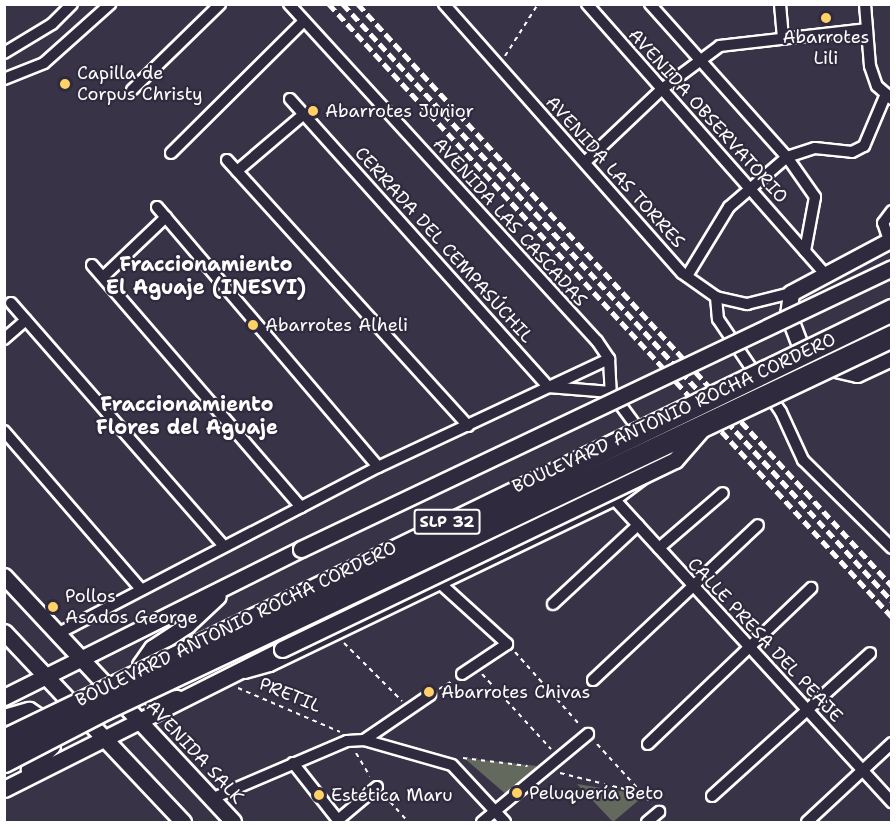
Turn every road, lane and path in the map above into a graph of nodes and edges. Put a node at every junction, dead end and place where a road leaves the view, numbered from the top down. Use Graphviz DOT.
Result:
graph roads {
  1 [pos="72,4"];
  2 [pos="110,4"];
  3 [pos="220,4"];
  4 [pos="289,4"];
  5 [pos="444,4"];
  6 [pos="538,4"];
  7 [pos="587,4"];
  8 [pos="650,4"];
  9 [pos="780,4"];
  10 [pos="865,4"];
  11 [pos="304,21"];
  12 [pos="867,29"];
  13 [pos="783,37"];
  14 [pos="4,53"];
  15 [pos="700,57"];
  16 [pos="499,66"];
  17 [pos="4,79"];
  18 [pos="662,89"];
  19 [pos="132,90"];
  20 [pos="889,97"];
  21 [pos="290,99"];
  22 [pos="304,114"];
  23 [pos="171,153"];
  24 [pos="787,157"];
  25 [pos="227,160"];
  26 [pos="585,162"];
  27 [pos="237,171"];
  28 [pos="751,187"];
  29 [pos="157,207"];
  30 [pos="891,211"];
  31 [pos="166,217"];
  32 [pos="890,239"];
  33 [pos="805,251"];
  34 [pos="92,265"];
  35 [pos="891,268"];
  36 [pos="825,274"];
  37 [pos="687,276"];
  38 [pos="103,278"];
  39 [pos="791,293"];
  40 [pos="716,297"];
  41 [pos="11,303"];
  42 [pos="891,310"];
  43 [pos="26,320"];
  44 [pos="891,336"];
  45 [pos="4,339"];
  46 [pos="891,358"];
  47 [pos="609,359"];
  48 [pos="548,387"];
  49 [pos="611,392"];
  50 [pos="705,425"];
  51 [pos="468,426"];
  52 [pos="4,430"];
  53 [pos="378,467"];
  54 [pos="723,493"];
  55 [pos="615,500"];
  56 [pos="301,507"];
  57 [pos="638,525"];
  58 [pos="758,525"];
  59 [pos="225,546"];
  60 [pos="659,548"];
  61 [pos="891,548"];
  62 [pos="4,576"];
  63 [pos="229,585"];
  64 [pos="442,585"];
  65 [pos="695,588"];
  66 [pos="811,588"];
  67 [pos="141,589"];
  68 [pos="553,604"];
  69 [pos="4,632"];
  70 [pos="57,634"];
  71 [pos="335,634"];
  72 [pos="507,644"];
  73 [pos="750,648"];
  74 [pos="870,653"];
  75 [pos="81,659"];
  76 [pos="474,665"];
  77 [pos="462,674"];
  78 [pos="46,676"];
  79 [pos="593,680"];
  80 [pos="219,681"];
  81 [pos="191,694"];
  82 [pos="430,695"];
  83 [pos="4,697"];
  84 [pos="410,709"];
  85 [pos="807,710"];
  86 [pos="4,717"];
  87 [pos="140,720"];
  88 [pos="588,734"];
  89 [pos="107,738"];
  90 [pos="4,740"];
  91 [pos="364,740"];
  92 [pos="347,741"];
  93 [pos="891,743"];
  94 [pos="648,744"];
  95 [pos="559,758"];
  96 [pos="4,761"];
  97 [pos="293,762"];
  98 [pos="862,770"];
  99 [pos="377,787"];
  100 [pos="4,788"];
  101 [pos="642,793"];
  102 [pos="712,796"];
  103 [pos="212,799"];
  104 [pos="891,802"];
  105 [pos="495,811"];
  106 [pos="659,812"];
  107 [pos="401,814"];
  108 [pos="183,822"];
  109 [pos="233,822"];
  110 [pos="408,822"];
  111 [pos="482,822"];
  112 [pos="505,822"];
  113 [pos="647,822"];
  114 [pos="807,822"];
  1 -- 14 [label="street"];
  2 -- 17 [label="street"];
  3 -- 19 [label="street"];
  4 -- 11 [label="street, AVENIDA LAS CASCADAS"];
  5 -- 16 [label="street, AVENIDA LAS TORRES"];
  6 -- 16 [label="path"];
  7 -- 18 [label="street, AVENIDA OBSERVATORIO"];
  8 -- 15 [label="street, AVENIDA OBSERVATORIO"];
  9 -- 13 [label="street"];
  10 -- 12 [label="street"];
  11 -- 23 [label="street"];
  11 -- 47 [label="street, AVENIDA LAS CASCADAS"];
  12 -- 13 [label="street"];
  12 -- 20 [label="street"];
  13 -- 15 [label="street"];
  15 -- 18 [label="street"];
  15 -- 24 [label="street, AVENIDA OBSERVATORIO"];
  16 -- 26 [label="street, AVENIDA LAS TORRES"];
  18 -- 26 [label="street"];
  18 -- 28 [label="street, AVENIDA OBSERVATORIO"];
  20 -- 24 [label="street"];
  21 -- 22 [label="street, CERRADA DEL CEMPASÚCHIL"];
  22 -- 27 [label="street"];
  22 -- 48 [label="street, CERRADA DEL CEMPASÚCHIL"];
  24 -- 28 [label="street"];
  24 -- 33 [label="street, AVENIDA OBSERVATORIO"];
  25 -- 27 [label="street"];
  26 -- 37 [label="street, AVENIDA LAS TORRES"];
  27 -- 51 [label="street"];
  28 -- 33 [label="street, AVENIDA OBSERVATORIO"];
  28 -- 37 [label="street"];
  29 -- 31 [label="street"];
  30 -- 32 [label="street"];
  31 -- 38 [label="street"];
  31 -- 53 [label="street"];
  32 -- 36 [label="main road"];
  33 -- 36 [label="street, AVENIDA OBSERVATORIO"];
  34 -- 38 [label="street"];
  35 -- 63 [label="main road, bridge"];
  36 -- 39 [label="main road"];
  37 -- 40 [label="street, AVENIDA LAS TORRES"];
  38 -- 56 [label="street"];
  39 -- 40 [label="street, AVENIDA LAS TORRES"];
  39 -- 46 [label="main road"];
  40 -- 61 [label="street"];
  41 -- 43 [label="street"];
  42 -- 90 [label="highway, BOULEVARD ANTONIO ROCHA CORDERO / SLP 32, bridge"];
  43 -- 45 [label="street"];
  43 -- 59 [label="street"];
  44 -- 50 [label="highway, BOULEVARD ANTONIO ROCHA CORDERO / SLP 32, bridge"];
  47 -- 48 [label="street"];
  47 -- 49 [label="street"];
  48 -- 49 [label="street"];
  48 -- 51 [label="street"];
  49 -- 55 [label="street"];
  50 -- 80 [label="main road, bridge"];
  50 -- 96 [label="highway, BOULEVARD ANTONIO ROCHA CORDERO / SLP 32, bridge"];
  51 -- 53 [label="street"];
  52 -- 67 [label="street"];
  53 -- 56 [label="street"];
  54 -- 60 [label="street"];
  55 -- 57 [label="street, CALLE PRESA DEL PEAJE"];
  55 -- 64 [label="street"];
  56 -- 59 [label="street"];
  57 -- 60 [label="street, CALLE PRESA DEL PEAJE"];
  57 -- 68 [label="street"];
  58 -- 65 [label="street"];
  59 -- 67 [label="street"];
  60 -- 65 [label="street, CALLE PRESA DEL PEAJE"];
  62 -- 70 [label="main road, AVENIDA SALK"];
  63 -- 75 [label="main road"];
  63 -- 81 [label="main road"];
  64 -- 71 [label="street"];
  64 -- 72 [label="street"];
  65 -- 73 [label="street, CALLE PRESA DEL PEAJE"];
  65 -- 79 [label="street"];
  66 -- 73 [label="street"];
  67 -- 70 [label="street"];
  69 -- 78 [label="main road"];
  70 -- 75 [label="main road, AVENIDA SALK"];
  71 -- 80 [label="street"];
  71 -- 84 [label="path"];
  72 -- 76 [label="street"];
  72 -- 88 [label="path"];
  73 -- 85 [label="street, CALLE PRESA DEL PEAJE"];
  73 -- 94 [label="street"];
  74 -- 85 [label="street"];
  75 -- 78 [label="main road"];
  75 -- 87 [label="main road, AVENIDA SALK"];
  76 -- 77 [label="street"];
  76 -- 95 [label="path"];
  77 -- 82 [label="path"];
  78 -- 83 [label="main road"];
  78 -- 89 [label="main road"];
  80 -- 81 [label="main road"];
  80 -- 92 [label="path, PRETIL"];
  81 -- 87 [label="main road"];
  82 -- 84 [label="street"];
  84 -- 91 [label="street"];
  85 -- 98 [label="street, CALLE PRESA DEL PEAJE"];
  85 -- 102 [label="street"];
  86 -- 100 [label="main road"];
  87 -- 89 [label="main road"];
  87 -- 103 [label="main road, AVENIDA SALK"];
  88 -- 95 [label="street"];
  88 -- 101 [label="path"];
  89 -- 100 [label="main road"];
  89 -- 108 [label="main road"];
  91 -- 92 [label="street"];
  91 -- 105 [label="street"];
  92 -- 97 [label="street"];
  93 -- 98 [label="street"];
  95 -- 105 [label="street"];
  97 -- 99 [label="street"];
  97 -- 103 [label="street"];
  98 -- 104 [label="street, CALLE PRESA DEL PEAJE"];
  98 -- 114 [label="street"];
  103 -- 109 [label="main road, AVENIDA SALK"];
  105 -- 111 [label="street"];
  105 -- 112 [label="street"];
  106 -- 113 [label="street"];
  107 -- 110 [label="path"];
}
